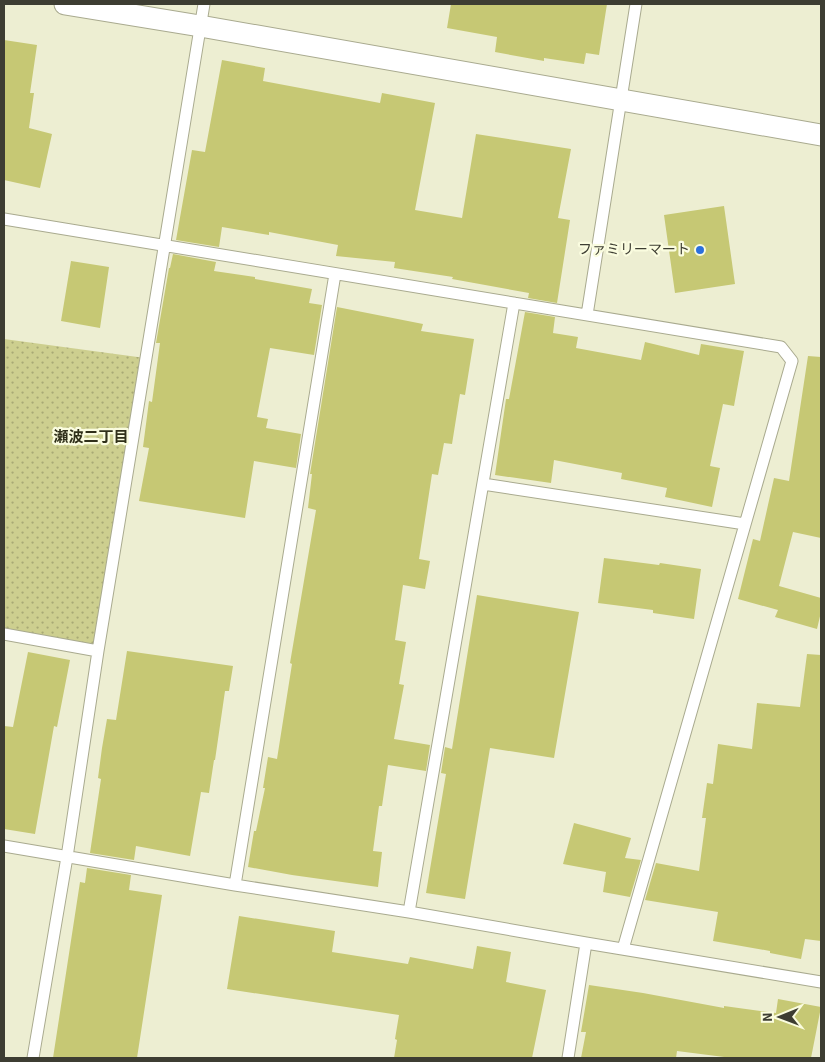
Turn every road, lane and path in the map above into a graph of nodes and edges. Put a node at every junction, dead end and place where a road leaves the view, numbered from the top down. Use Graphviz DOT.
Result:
graph roads {
  1 [pos="65,4"];
  2 [pos="204,4"];
  3 [pos="636,4"];
  4 [pos="200,26"];
  5 [pos="621,100"];
  6 [pos="821,135"];
  7 [pos="4,219"];
  8 [pos="164,245"];
  9 [pos="335,274"];
  10 [pos="514,303"];
  11 [pos="587,315"];
  12 [pos="483,484"];
  13 [pos="745,524"];
  14 [pos="4,634"];
  15 [pos="98,651"];
  16 [pos="4,846"];
  17 [pos="67,857"];
  18 [pos="235,885"];
  19 [pos="409,912"];
  20 [pos="586,943"];
  21 [pos="623,949"];
  22 [pos="821,982"];
  23 [pos="33,1058"];
  24 [pos="568,1058"];
  1 -- 4 [label="street"];
  2 -- 4 [label="lane"];
  3 -- 5 [label="lane"];
  4 -- 5 [label="street"];
  4 -- 8 [label="lane"];
  5 -- 6 [label="street"];
  5 -- 11 [label="lane"];
  7 -- 8 [label="lane"];
  8 -- 9 [label="lane"];
  8 -- 15 [label="lane"];
  9 -- 10 [label="lane"];
  9 -- 18 [label="lane"];
  10 -- 11 [label="lane"];
  10 -- 12 [label="lane"];
  11 -- 13 [label="lane"];
  12 -- 13 [label="lane"];
  12 -- 19 [label="lane"];
  13 -- 21 [label="lane"];
  14 -- 15 [label="lane"];
  15 -- 17 [label="lane"];
  16 -- 17 [label="lane"];
  17 -- 18 [label="lane"];
  17 -- 23 [label="lane"];
  18 -- 19 [label="lane"];
  19 -- 20 [label="lane"];
  20 -- 21 [label="lane"];
  20 -- 24 [label="lane"];
  21 -- 22 [label="lane"];
}
